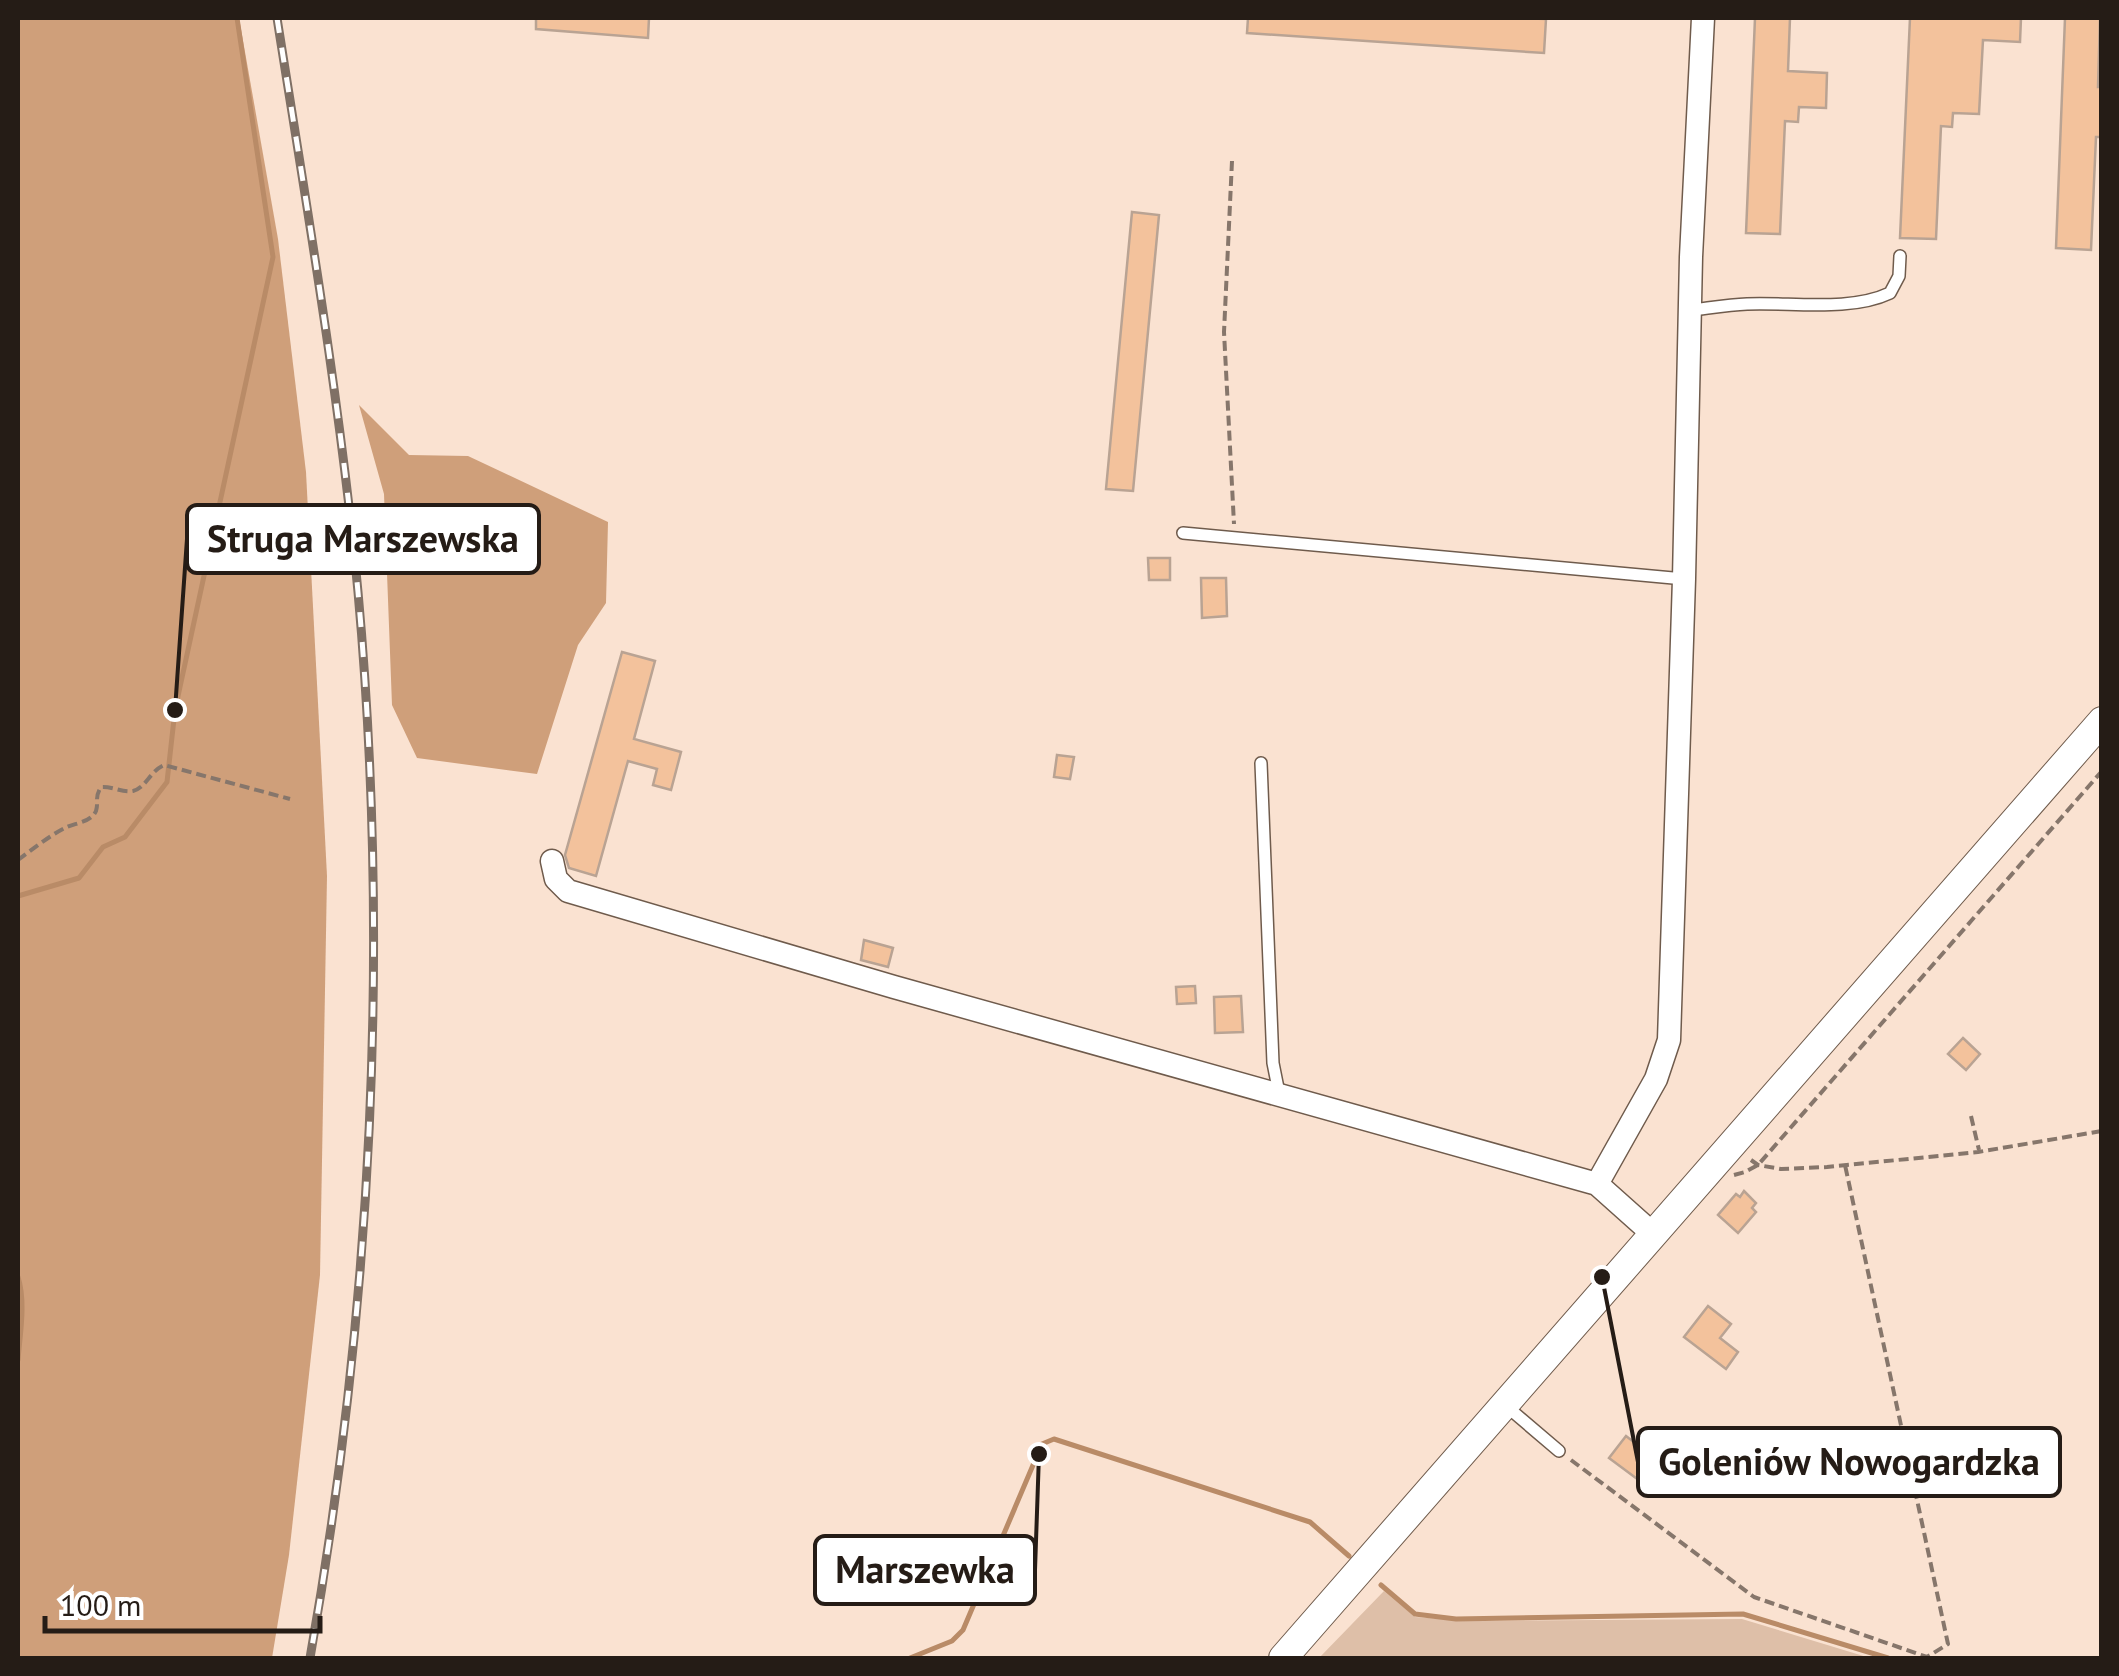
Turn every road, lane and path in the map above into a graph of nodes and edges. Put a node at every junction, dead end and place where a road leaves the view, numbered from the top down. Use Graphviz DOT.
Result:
graph roads {
  1 [pos="1703,18"];
  2 [pos="1232,161"];
  3 [pos="1900,256"];
  4 [pos="1691,310"];
  5 [pos="1184,533"];
  6 [pos="1234,538"];
  7 [pos="1684,579"];
  8 [pos="2102,721"];
  9 [pos="1261,763"];
  10 [pos="290,799"];
  11 [pos="18,860"];
  12 [pos="552,861"];
  13 [pos="1280,1094"];
  14 [pos="1971,1116"];
  15 [pos="2102,1131"];
  16 [pos="1731,1147"];
  17 [pos="1980,1152"];
  18 [pos="1845,1165"];
  19 [pos="1597,1184"];
  20 [pos="1653,1234"];
  21 [pos="1505,1405"];
  22 [pos="1559,1451"];
  23 [pos="1284,1658"];
  1 -- 4 [label="street"];
  2 -- 6 [label="path"];
  3 -- 4 [label="lane"];
  4 -- 7 [label="street"];
  5 -- 6 [label="lane"];
  6 -- 7 [label="lane"];
  7 -- 19 [label="street"];
  8 -- 16 [label="street"];
  9 -- 13 [label="lane"];
  10 -- 11 [label="path"];
  12 -- 13 [label="street"];
  13 -- 19 [label="street"];
  14 -- 17 [label="path"];
  15 -- 17 [label="path"];
  16 -- 18 [label="path"];
  16 -- 20 [label="street"];
  17 -- 18 [label="path"];
  18 -- 22 [label="path"];
  19 -- 20 [label="street"];
  20 -- 21 [label="street"];
  21 -- 22 [label="lane"];
  21 -- 23 [label="street"];
}
